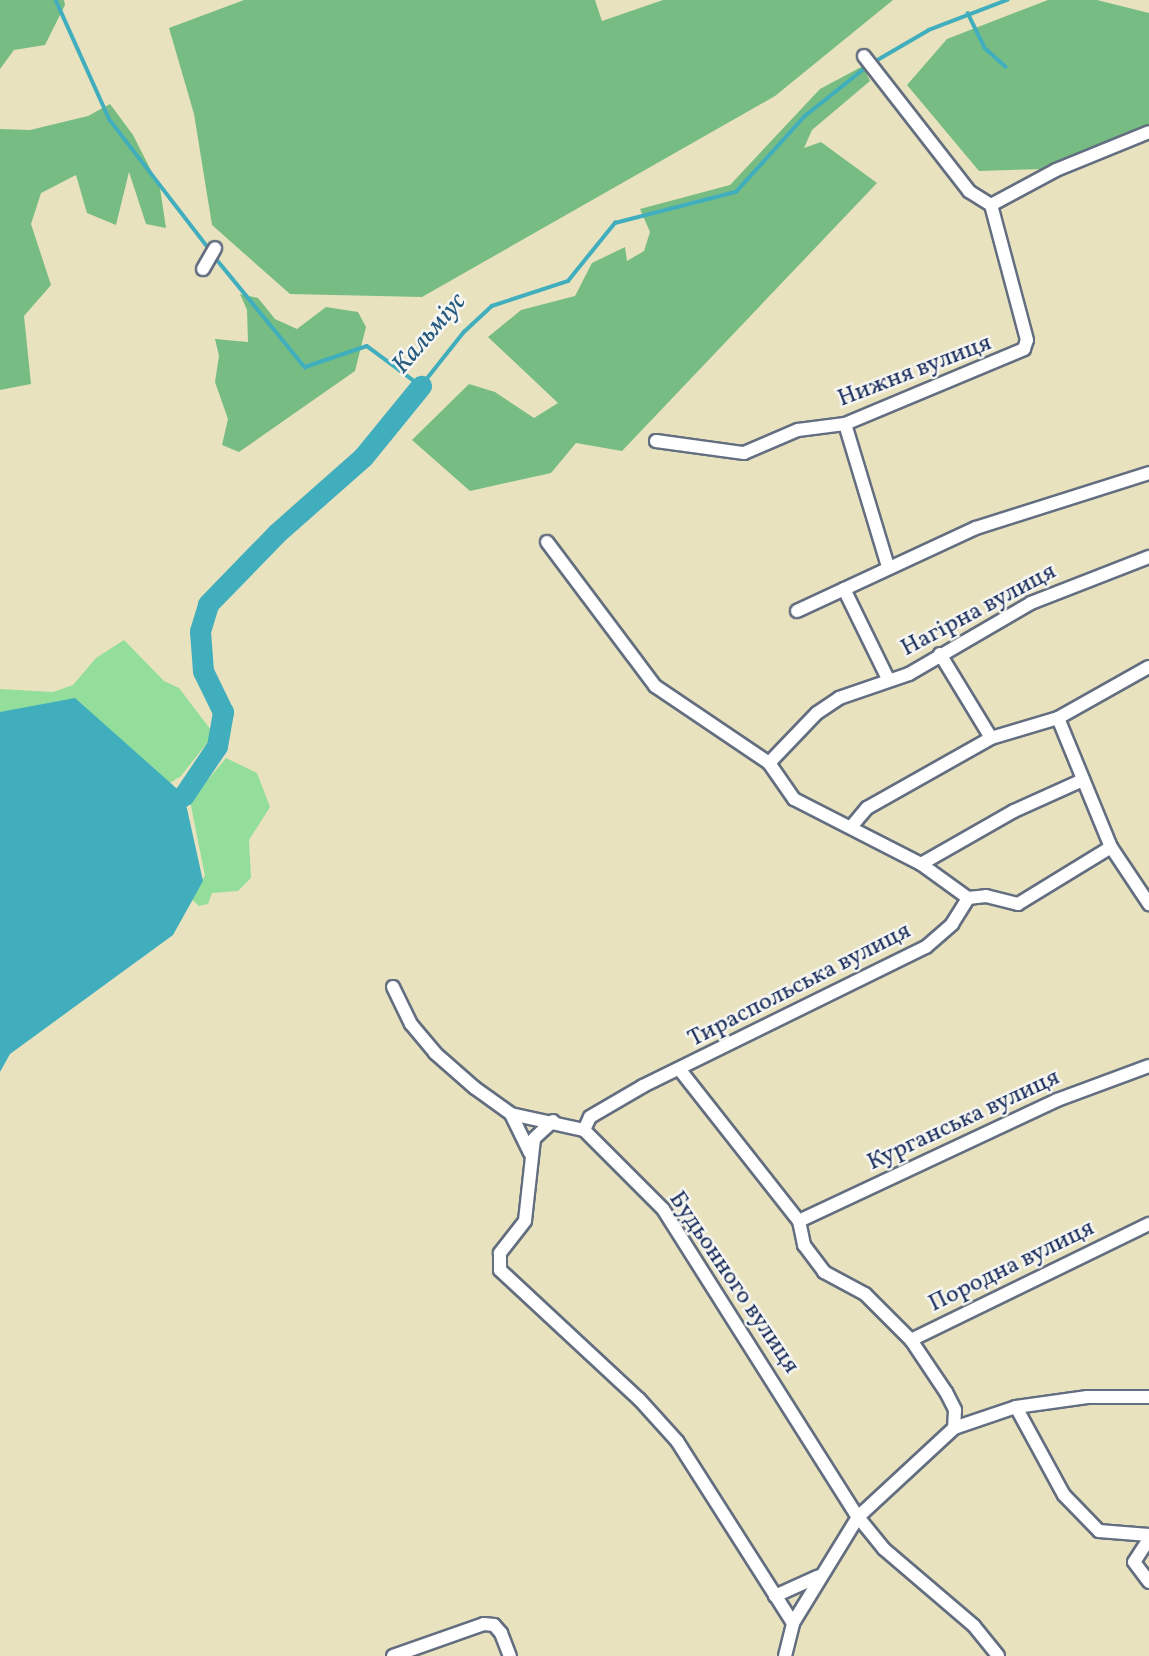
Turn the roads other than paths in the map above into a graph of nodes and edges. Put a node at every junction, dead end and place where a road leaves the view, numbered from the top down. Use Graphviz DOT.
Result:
graph roads {
  1 [pos="864,56"];
  2 [pos="1149,132"];
  3 [pos="991,205"];
  4 [pos="215,248"];
  5 [pos="203,269"];
  6 [pos="845,424"];
  7 [pos="656,441"];
  8 [pos="1149,473"];
  9 [pos="547,542"];
  10 [pos="1149,557"];
  11 [pos="888,566"];
  12 [pos="844,589"];
  13 [pos="797,611"];
  14 [pos="940,654"];
  15 [pos="1149,667"];
  16 [pos="888,679"];
  17 [pos="1058,718"];
  18 [pos="992,738"];
  19 [pos="769,762"];
  20 [pos="1083,780"];
  21 [pos="851,827"];
  22 [pos="1111,847"];
  23 [pos="921,864"];
  24 [pos="968,898"];
  25 [pos="1149,904"];
  26 [pos="393,987"];
  27 [pos="1149,1066"];
  28 [pos="680,1070"];
  29 [pos="511,1114"];
  30 [pos="553,1121"];
  31 [pos="584,1129"];
  32 [pos="530,1153"];
  33 [pos="799,1221"];
  34 [pos="1149,1224"];
  35 [pos="1132,1232"];
  36 [pos="1149,1232"];
  37 [pos="911,1340"];
  38 [pos="1149,1397"];
  39 [pos="1016,1408"];
  40 [pos="954,1428"];
  41 [pos="858,1517"];
  42 [pos="1149,1537"];
  43 [pos="820,1576"];
  44 [pos="1149,1582"];
  45 [pos="775,1595"];
  46 [pos="793,1623"];
  47 [pos="393,1656"];
  48 [pos="510,1656"];
  49 [pos="785,1656"];
  50 [pos="998,1656"];
  1 -- 3 [label="street"];
  2 -- 3 [label="street"];
  3 -- 6 [label="street, Нижня вулиця"];
  4 -- 5 [label="street"];
  6 -- 7 [label="street, Нижня вулиця"];
  6 -- 11 [label="street"];
  8 -- 11 [label="street"];
  9 -- 19 [label="street"];
  10 -- 14 [label="street, Нагірна вулиця"];
  11 -- 12 [label="street"];
  12 -- 13 [label="street"];
  12 -- 16 [label="street"];
  14 -- 16 [label="street, Нагірна вулиця"];
  14 -- 18 [label="street"];
  15 -- 17 [label="street"];
  16 -- 19 [label="street, Нагірна вулиця"];
  17 -- 18 [label="street"];
  17 -- 20 [label="street"];
  18 -- 21 [label="street"];
  19 -- 21 [label="street"];
  20 -- 22 [label="street"];
  20 -- 23 [label="street"];
  21 -- 23 [label="street"];
  22 -- 24 [label="street"];
  22 -- 25 [label="street"];
  23 -- 24 [label="street"];
  24 -- 28 [label="street, Тираспольська вулиця"];
  26 -- 29 [label="street"];
  27 -- 33 [label="street, Курганська вулиця"];
  28 -- 31 [label="street, Тираспольська вулиця"];
  28 -- 33 [label="street"];
  29 -- 30 [label="street"];
  29 -- 32 [label="street"];
  30 -- 31 [label="street"];
  30 -- 32 [label="street"];
  31 -- 41 [label="street, Будьонного вулиця"];
  32 -- 45 [label="street"];
  33 -- 37 [label="street"];
  34 -- 35 [label="street, Породна вулиця"];
  35 -- 36 [label="street, Породна вулиця"];
  35 -- 37 [label="street, Породна вулиця"];
  37 -- 40 [label="street"];
  38 -- 39 [label="street"];
  39 -- 40 [label="street"];
  39 -- 42 [label="street"];
  40 -- 41 [label="street"];
  41 -- 43 [label="street"];
  41 -- 50 [label="street, Будьонного вулиця"];
  42 -- 44 [label="street"];
  43 -- 45 [label="street"];
  43 -- 46 [label="street"];
  45 -- 46 [label="street"];
  46 -- 49 [label="street"];
  47 -- 48 [label="street"];
}
